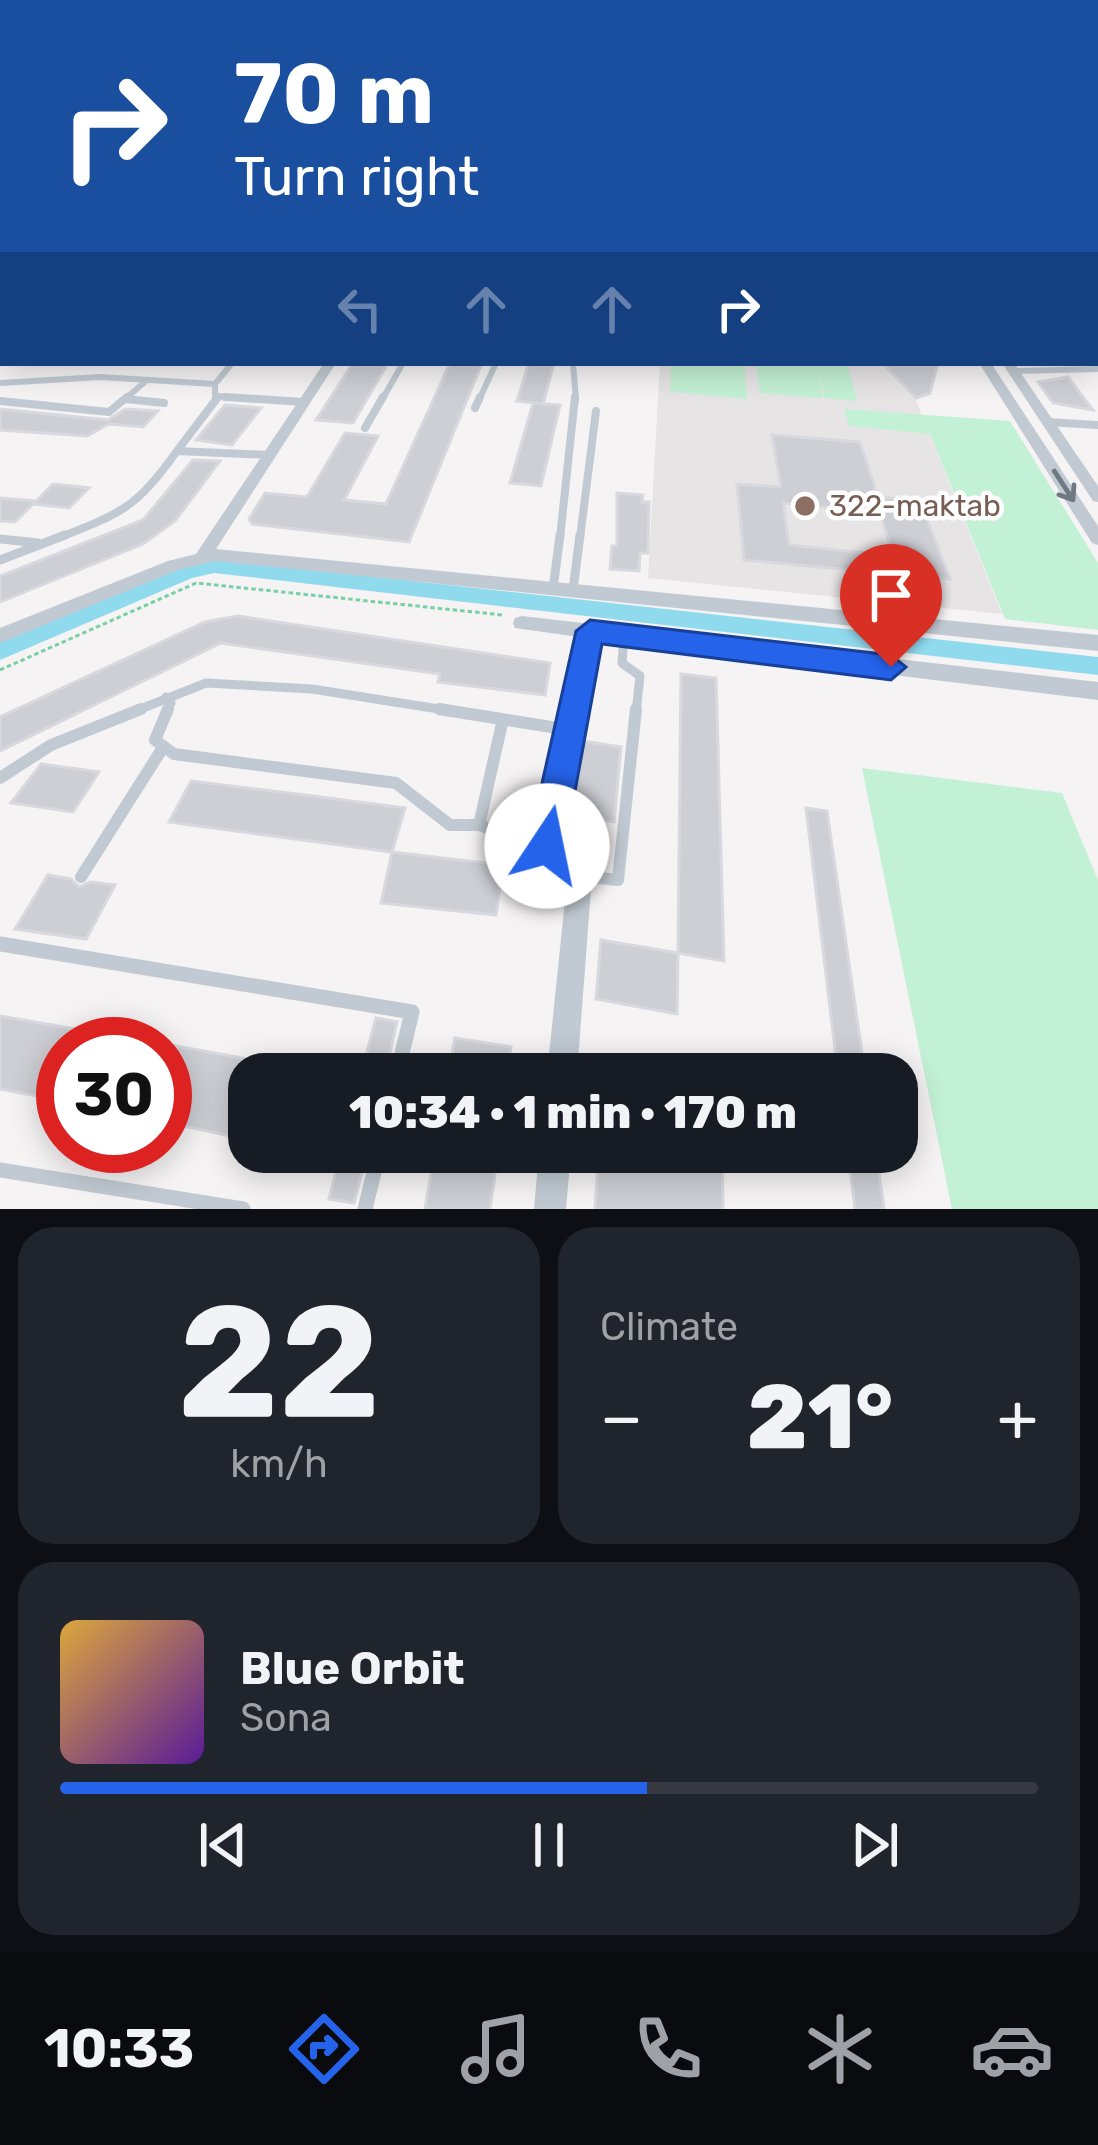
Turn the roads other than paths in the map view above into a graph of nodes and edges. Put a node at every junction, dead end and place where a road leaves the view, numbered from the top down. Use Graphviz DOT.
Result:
graph roads {
  1 [pos="230,366"];
  2 [pos="328,366"];
  3 [pos="401,366"];
  4 [pos="495,366"];
  5 [pos="573,366"];
  6 [pos="987,366"];
  7 [pos="1010,367"];
  8 [pos="1098,369"];
  9 [pos="147,380"];
  10 [pos="0,383"];
  11 [pos="215,384"];
  12 [pos="218,396"];
  13 [pos="125,399"];
  14 [pos="0,401"];
  15 [pos="303,402"];
  16 [pos="164,403"];
  17 [pos="475,408"];
  18 [pos="596,411"];
  19 [pos="1022,420"];
  20 [pos="1047,422"];
  21 [pos="1098,425"];
  22 [pos="365,428"];
  23 [pos="177,451"];
  24 [pos="269,455"];
  25 [pos="1098,497"];
  26 [pos="0,539"];
  27 [pos="1098,539"];
  28 [pos="43,543"];
  29 [pos="202,556"];
  30 [pos="0,560"];
  31 [pos="553,589"];
  32 [pos="573,590"];
  33 [pos="515,619"];
  34 [pos="590,631"];
  35 [pos="625,635"];
  36 [pos="0,636"];
  37 [pos="1098,644"];
  38 [pos="1098,691"];
  39 [pos="166,697"];
  40 [pos="503,719"];
  41 [pos="570,730"];
  42 [pos="162,749"];
  43 [pos="0,778"];
  44 [pos="479,824"];
  45 [pos="547,846"];
  46 [pos="580,876"];
  47 [pos="81,878"];
  48 [pos="0,944"];
  49 [pos="402,1053"];
  50 [pos="564,1053"];
  51 [pos="0,1170"];
  52 [pos="374,1173"];
  53 [pos="553,1173"];
  54 [pos="243,1209"];
  55 [pos="365,1209"];
  56 [pos="550,1209"];
  1 -- 11 [label="lane"];
  2 -- 15 [label="street"];
  3 -- 22 [label="lane"];
  4 -- 17 [label="lane"];
  5 -- 31 [label="lane"];
  6 -- 7 [label="street"];
  6 -- 19 [label="street"];
  7 -- 8 [label="lane"];
  7 -- 20 [label="street"];
  9 -- 10 [label="lane"];
  9 -- 11 [label="lane"];
  9 -- 13 [label="lane"];
  11 -- 12 [label="lane"];
  12 -- 15 [label="lane"];
  12 -- 23 [label="lane"];
  13 -- 14 [label="lane"];
  13 -- 16 [label="lane"];
  15 -- 24 [label="street"];
  18 -- 32 [label="lane"];
  19 -- 20 [label="street"];
  19 -- 27 [label="street, one-way"];
  20 -- 21 [label="lane"];
  20 -- 25 [label="street"];
  23 -- 24 [label="lane"];
  23 -- 28 [label="lane"];
  24 -- 29 [label="street"];
  26 -- 28 [label="lane"];
  28 -- 30 [label="lane"];
  29 -- 31 [label="street"];
  29 -- 36 [label="street"];
  31 -- 32 [label="street"];
  32 -- 37 [label="street"];
  33 -- 34 [label="street"];
  34 -- 35 [label="street"];
  34 -- 41 [label="street"];
  35 -- 38 [label="street"];
  35 -- 46 [label="lane"];
  39 -- 40 [label="lane"];
  39 -- 42 [label="lane"];
  39 -- 43 [label="lane"];
  40 -- 41 [label="lane"];
  40 -- 44 [label="lane"];
  41 -- 45 [label="street"];
  42 -- 44 [label="lane"];
  42 -- 47 [label="lane"];
  44 -- 45 [label="lane"];
  45 -- 46 [label="street"];
  46 -- 50 [label="street"];
  48 -- 49 [label="lane"];
  51 -- 54 [label="lane"];
  52 -- 55 [label="lane"];
  53 -- 56 [label="street"];
}
